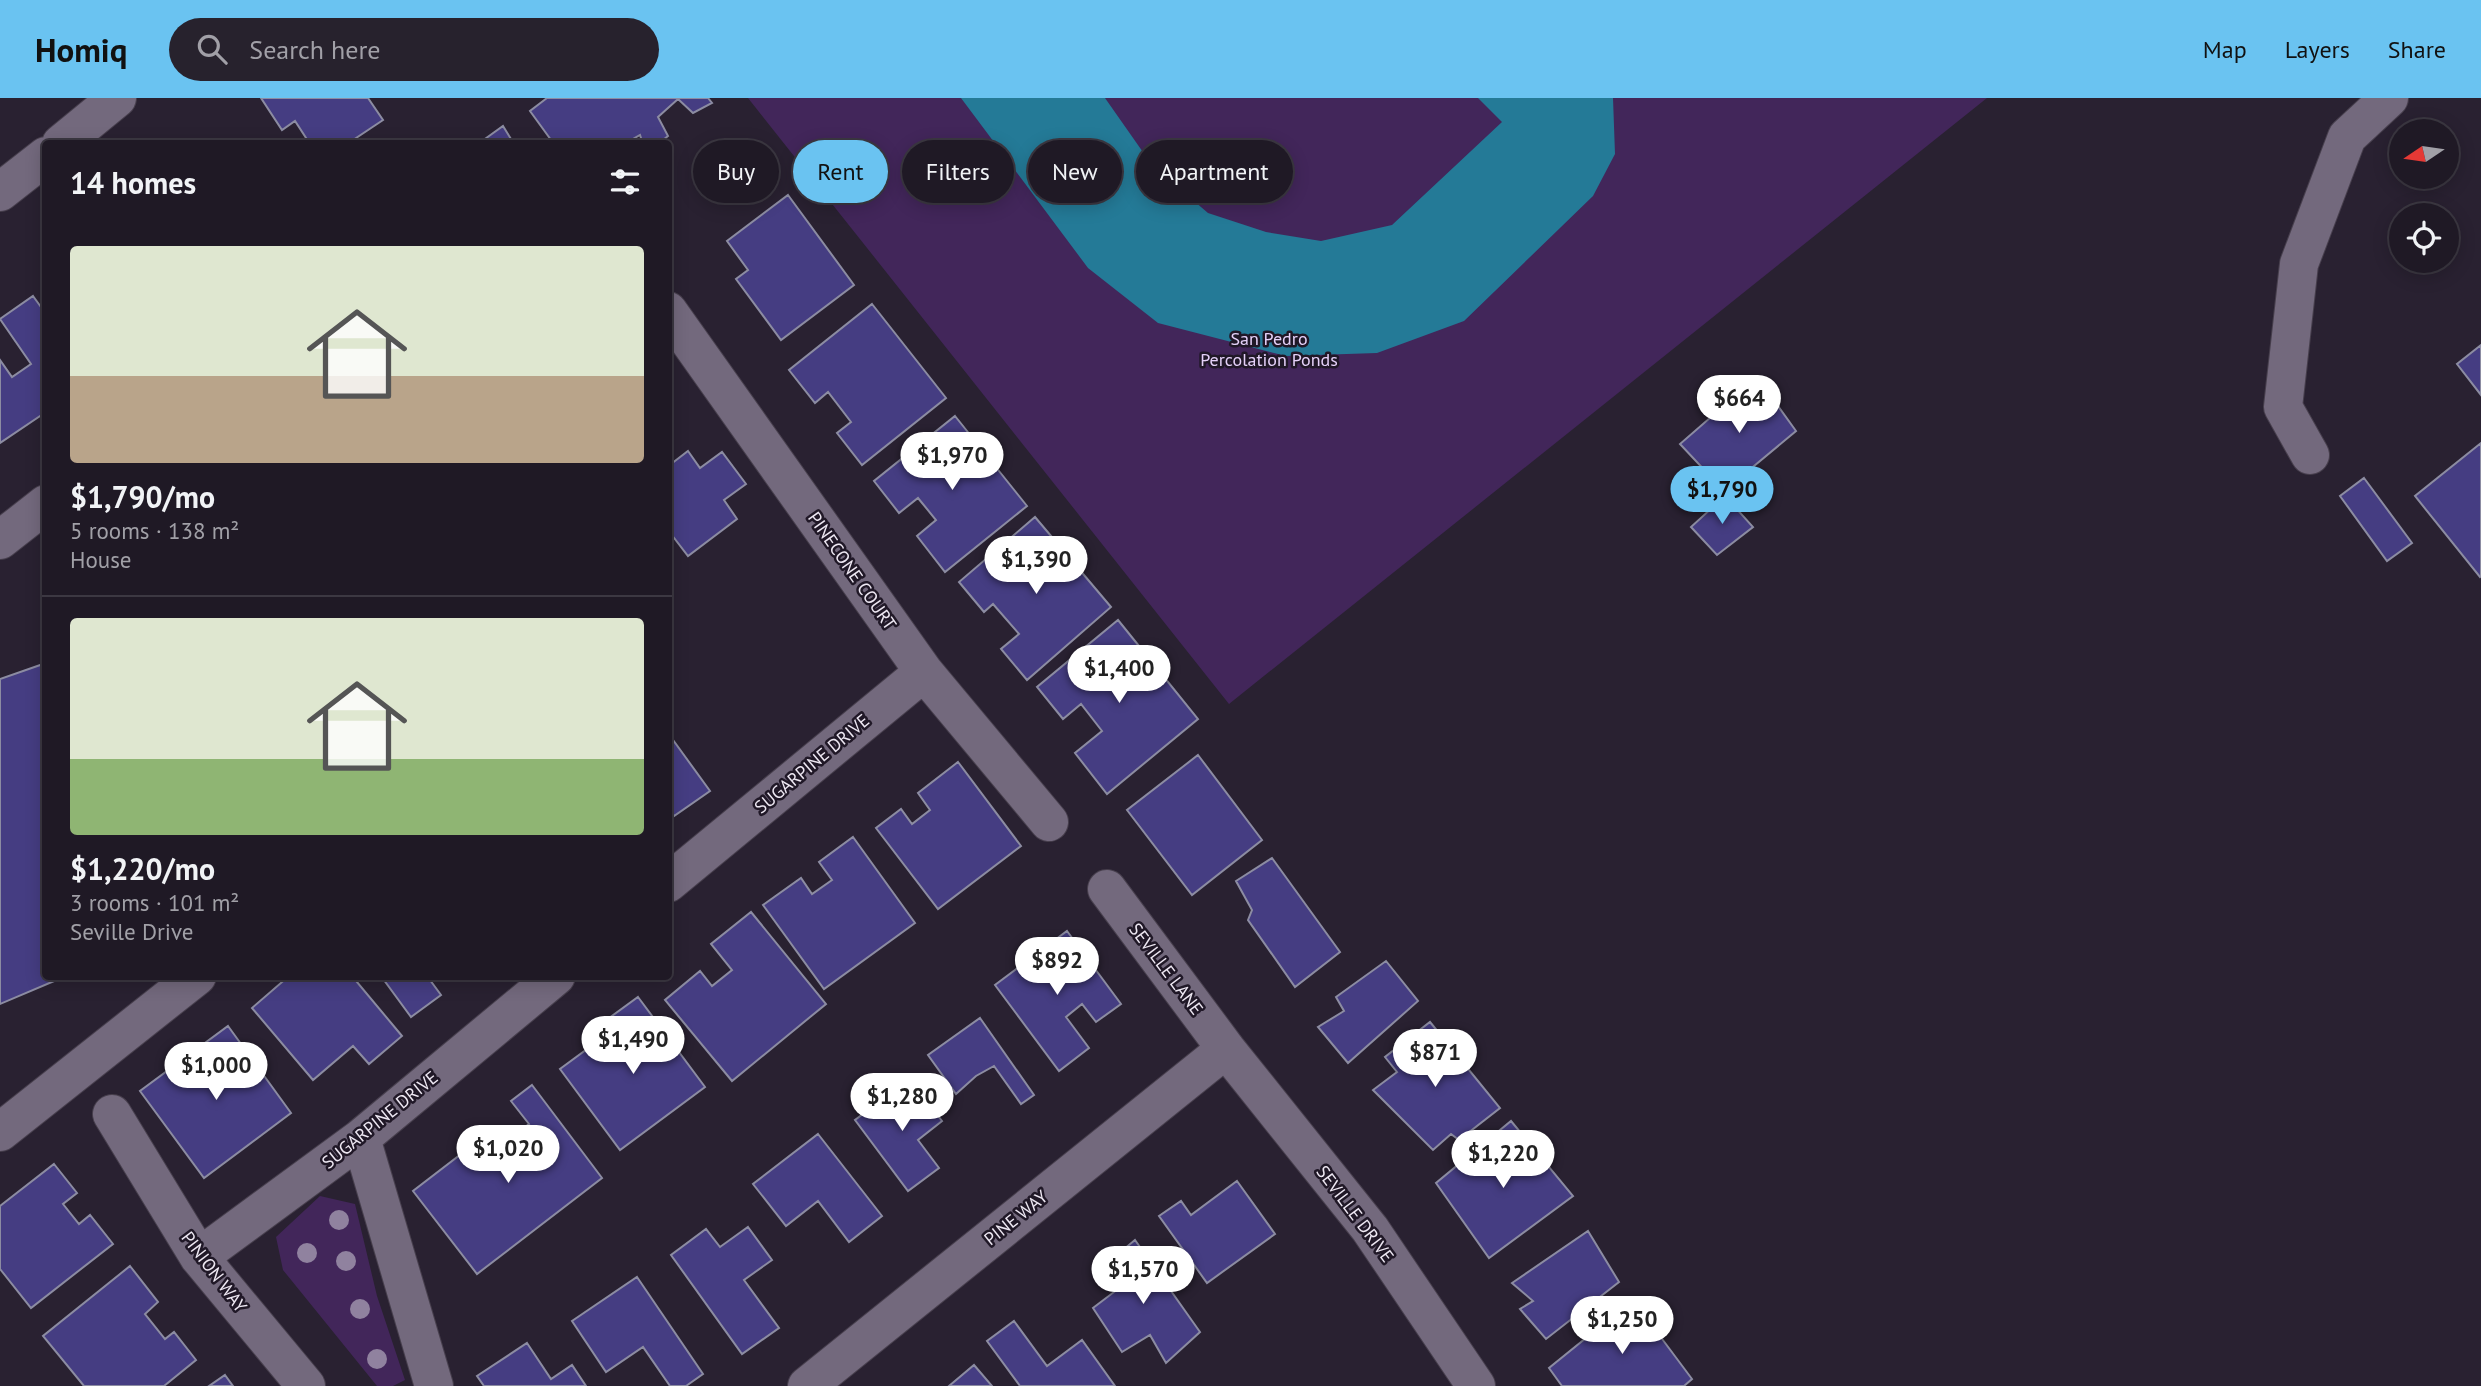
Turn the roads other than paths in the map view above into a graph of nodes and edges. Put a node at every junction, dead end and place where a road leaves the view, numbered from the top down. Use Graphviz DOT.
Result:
graph roads {
  1 [pos="117,98"];
  2 [pos="2389,98"];
  3 [pos="66,140"];
  4 [pos="42,159"];
  5 [pos="0,192"];
  6 [pos="672,317"];
  7 [pos="2310,455"];
  8 [pos="42,507"];
  9 [pos="0,540"];
  10 [pos="923,672"];
  11 [pos="1049,822"];
  12 [pos="672,880"];
  13 [pos="1107,889"];
  14 [pos="192,980"];
  15 [pos="551,980"];
  16 [pos="1226,1049"];
  17 [pos="111,1114"];
  18 [pos="0,1132"];
  19 [pos="361,1138"];
  20 [pos="199,1257"];
  21 [pos="306,1386"];
  22 [pos="434,1386"];
  23 [pos="807,1386"];
  24 [pos="1476,1386"];
  1 -- 3 [label="street"];
  2 -- 7 [label="street"];
  4 -- 5 [label="street"];
  6 -- 10 [label="street, PINECONE COURT"];
  8 -- 9 [label="street"];
  10 -- 11 [label="street, PINECONE COURT"];
  10 -- 12 [label="street, SUGARPINE DRIVE"];
  13 -- 16 [label="street, SEVILLE LANE"];
  14 -- 18 [label="street"];
  15 -- 19 [label="street, SUGARPINE DRIVE"];
  16 -- 23 [label="street, PINE WAY"];
  16 -- 24 [label="street, SEVILLE DRIVE"];
  17 -- 20 [label="street, PINION WAY"];
  19 -- 20 [label="street, SUGARPINE DRIVE"];
  19 -- 22 [label="street"];
  20 -- 21 [label="street, PINION WAY"];
}
